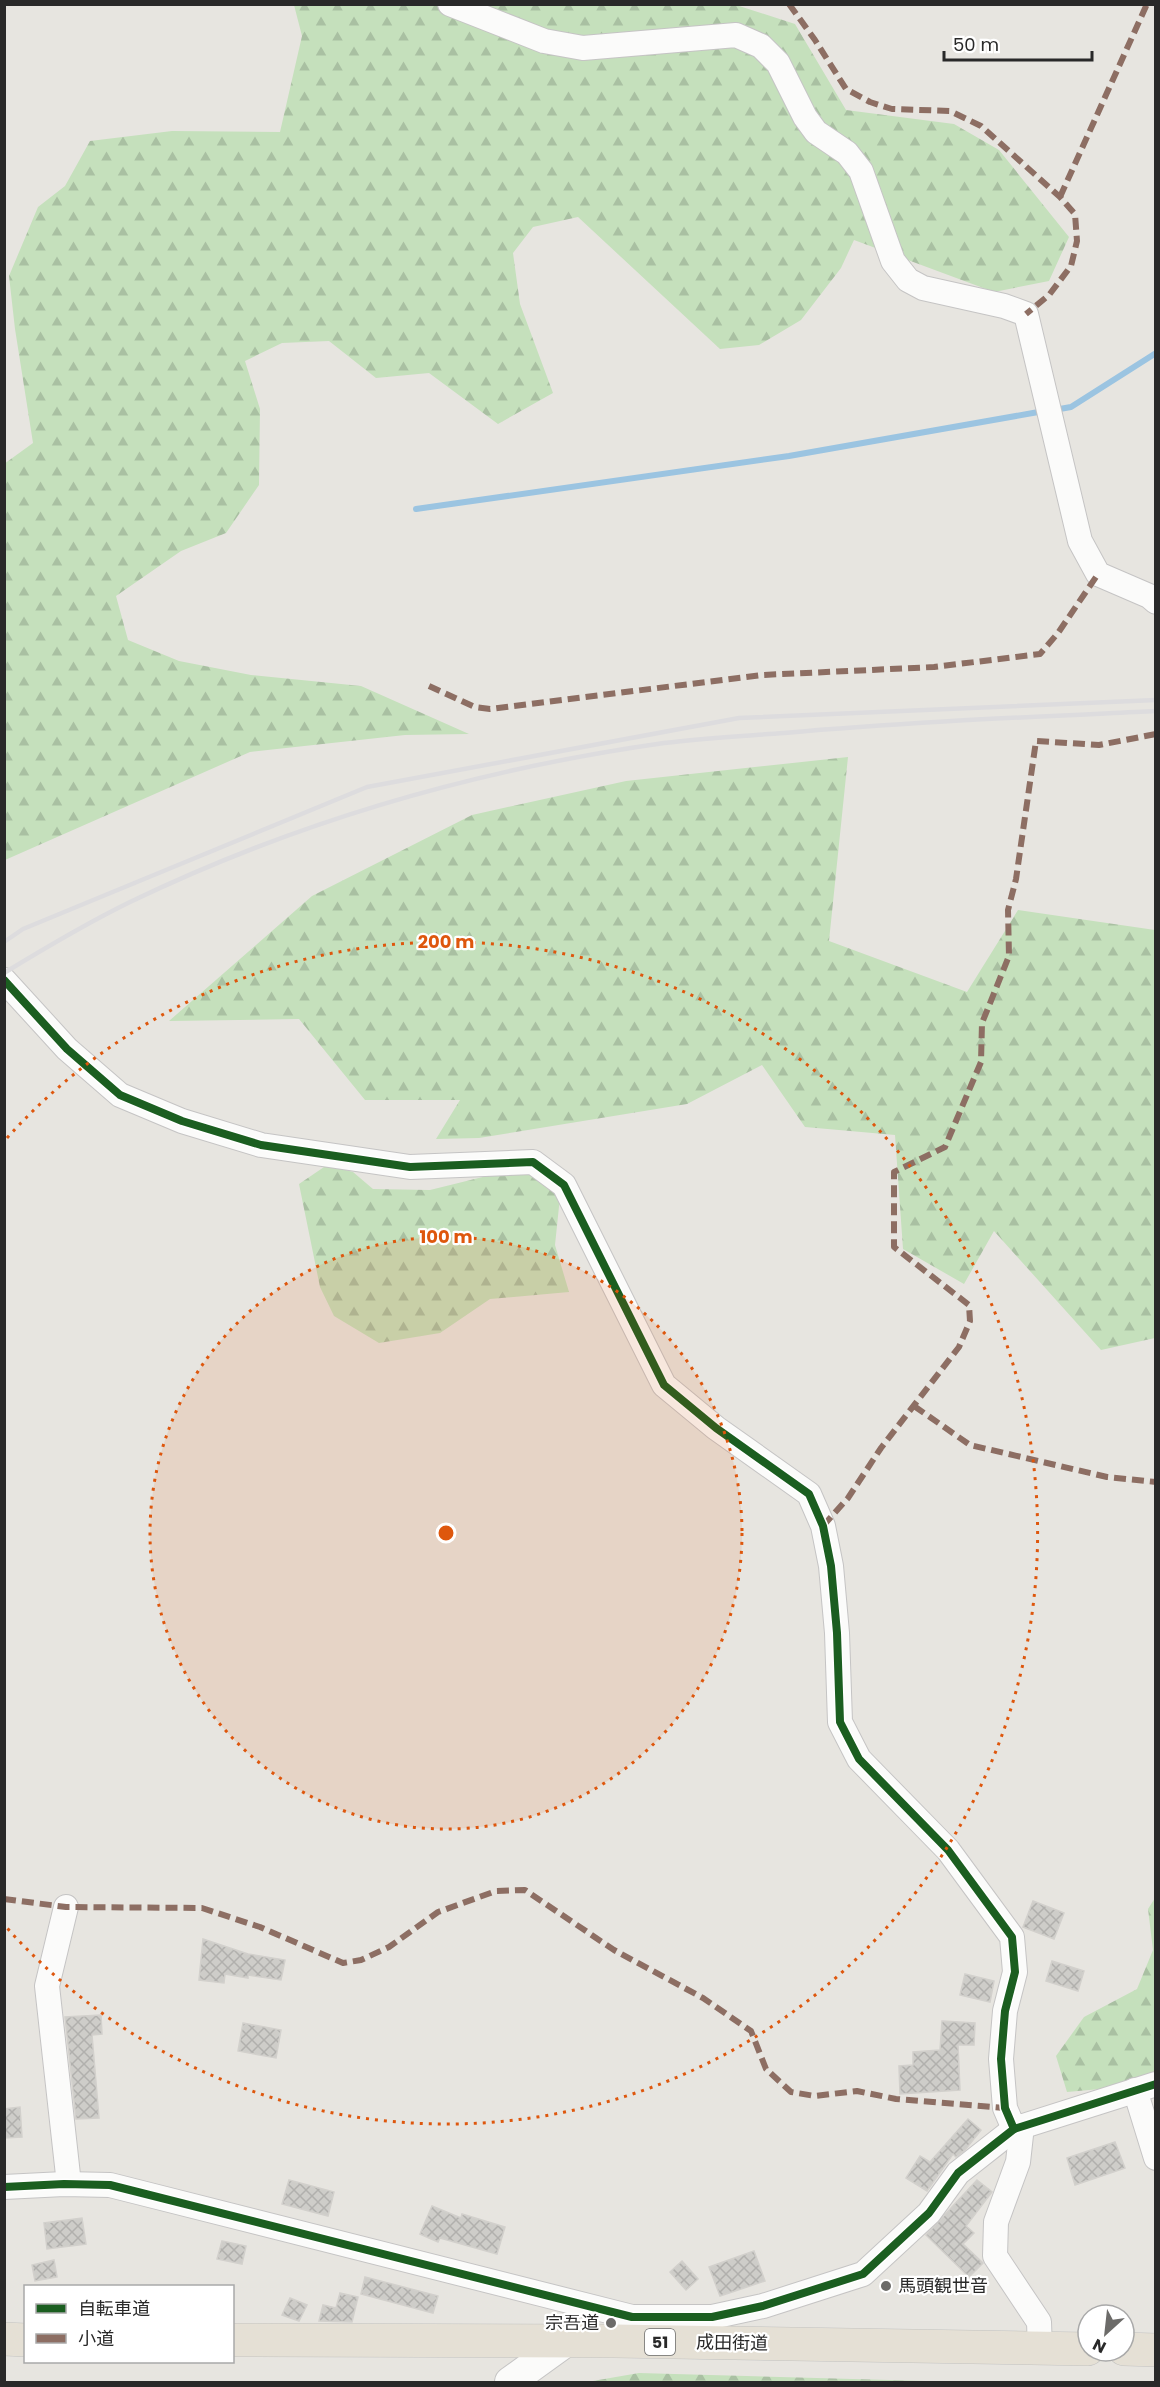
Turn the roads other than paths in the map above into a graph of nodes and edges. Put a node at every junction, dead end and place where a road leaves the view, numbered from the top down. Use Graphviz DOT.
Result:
graph roads {
  1 [pos="450,4"];
  2 [pos="1155,602"];
  3 [pos="4,981"];
  4 [pos="66,1907"];
  5 [pos="1145,2087"];
  6 [pos="1018,2128"];
  7 [pos="1155,2158"];
  8 [pos="69,2184"];
  9 [pos="4,2187"];
  10 [pos="623,2329"];
  11 [pos="4,2340"];
  12 [pos="24,2340"];
  13 [pos="234,2340"];
  14 [pos="568,2340"];
  15 [pos="1076,2349"];
  16 [pos="1136,2349"];
  17 [pos="1040,2350"];
  18 [pos="1155,2350"];
  19 [pos="510,2382"];
  1 -- 2 [label="street"];
  3 -- 6 [label="street"];
  4 -- 8 [label="street"];
  5 -- 6 [label="street"];
  5 -- 7 [label="street"];
  6 -- 10 [label="street"];
  6 -- 17 [label="street"];
  8 -- 9 [label="street"];
  8 -- 10 [label="street"];
  10 -- 14 [label="highway, 成田街道 / 51"];
  10 -- 17 [label="highway, 成田街道 / 51"];
  11 -- 12 [label="highway"];
  13 -- 14 [label="highway, 成田街道 / 51"];
  14 -- 19 [label="street"];
  15 -- 17 [label="highway, 成田街道 / 51"];
  16 -- 18 [label="highway"];
}
